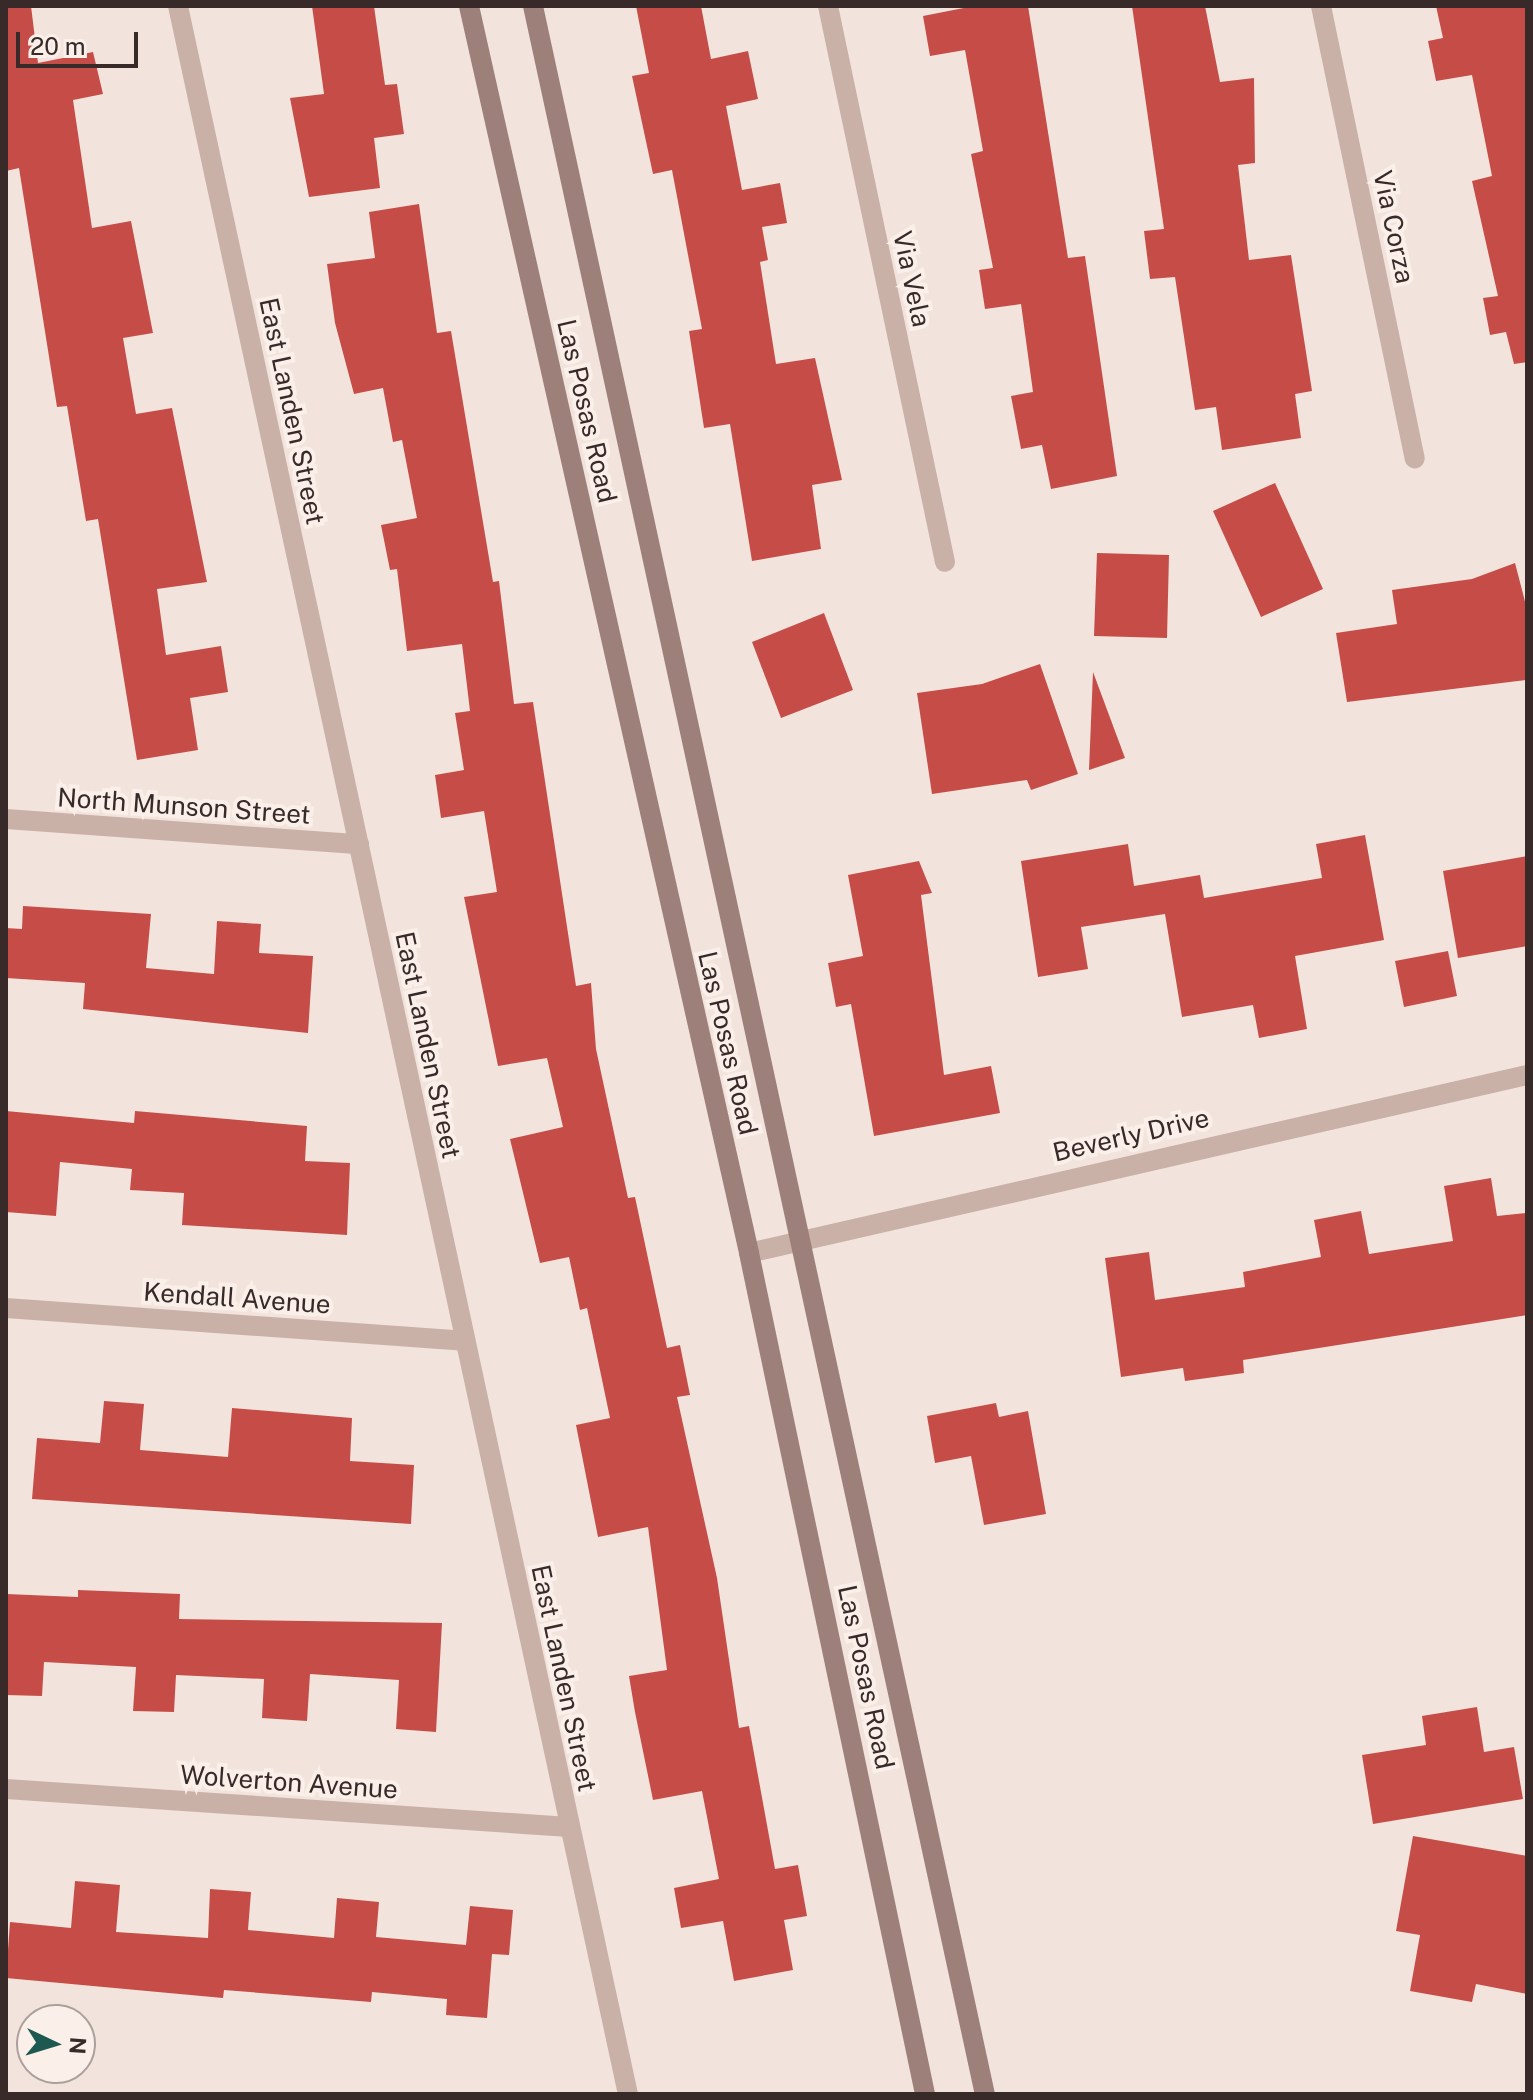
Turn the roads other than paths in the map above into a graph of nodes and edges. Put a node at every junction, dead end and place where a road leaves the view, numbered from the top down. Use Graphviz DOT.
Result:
graph roads {
  1 [pos="178,6"];
  2 [pos="469,6"];
  3 [pos="533,6"];
  4 [pos="828,6"];
  5 [pos="1321,6"];
  6 [pos="1415,458"];
  7 [pos="945,562"];
  8 [pos="6,819"];
  9 [pos="359,844"];
  10 [pos="1527,1075"];
  11 [pos="805,1239"];
  12 [pos="749,1253"];
  13 [pos="6,1308"];
  14 [pos="464,1341"];
  15 [pos="6,1789"];
  16 [pos="569,1827"];
  17 [pos="628,2094"];
  18 [pos="925,2094"];
  19 [pos="985,2094"];
  1 -- 9 [label="street, East Landen Street"];
  2 -- 12 [label="main road, Las Posas Road"];
  3 -- 11 [label="main road, Las Posas Road"];
  4 -- 7 [label="street, Via Vela"];
  5 -- 6 [label="street, Via Corza"];
  8 -- 9 [label="street, North Munson Street"];
  9 -- 14 [label="street, East Landen Street"];
  10 -- 11 [label="street, Beverly Drive"];
  11 -- 12 [label="street, Beverly Drive"];
  11 -- 19 [label="main road, Las Posas Road"];
  12 -- 18 [label="main road, Las Posas Road"];
  13 -- 14 [label="street, Kendall Avenue"];
  14 -- 16 [label="street, East Landen Street"];
  15 -- 16 [label="street, Wolverton Avenue"];
  16 -- 17 [label="street, East Landen Street"];
}
